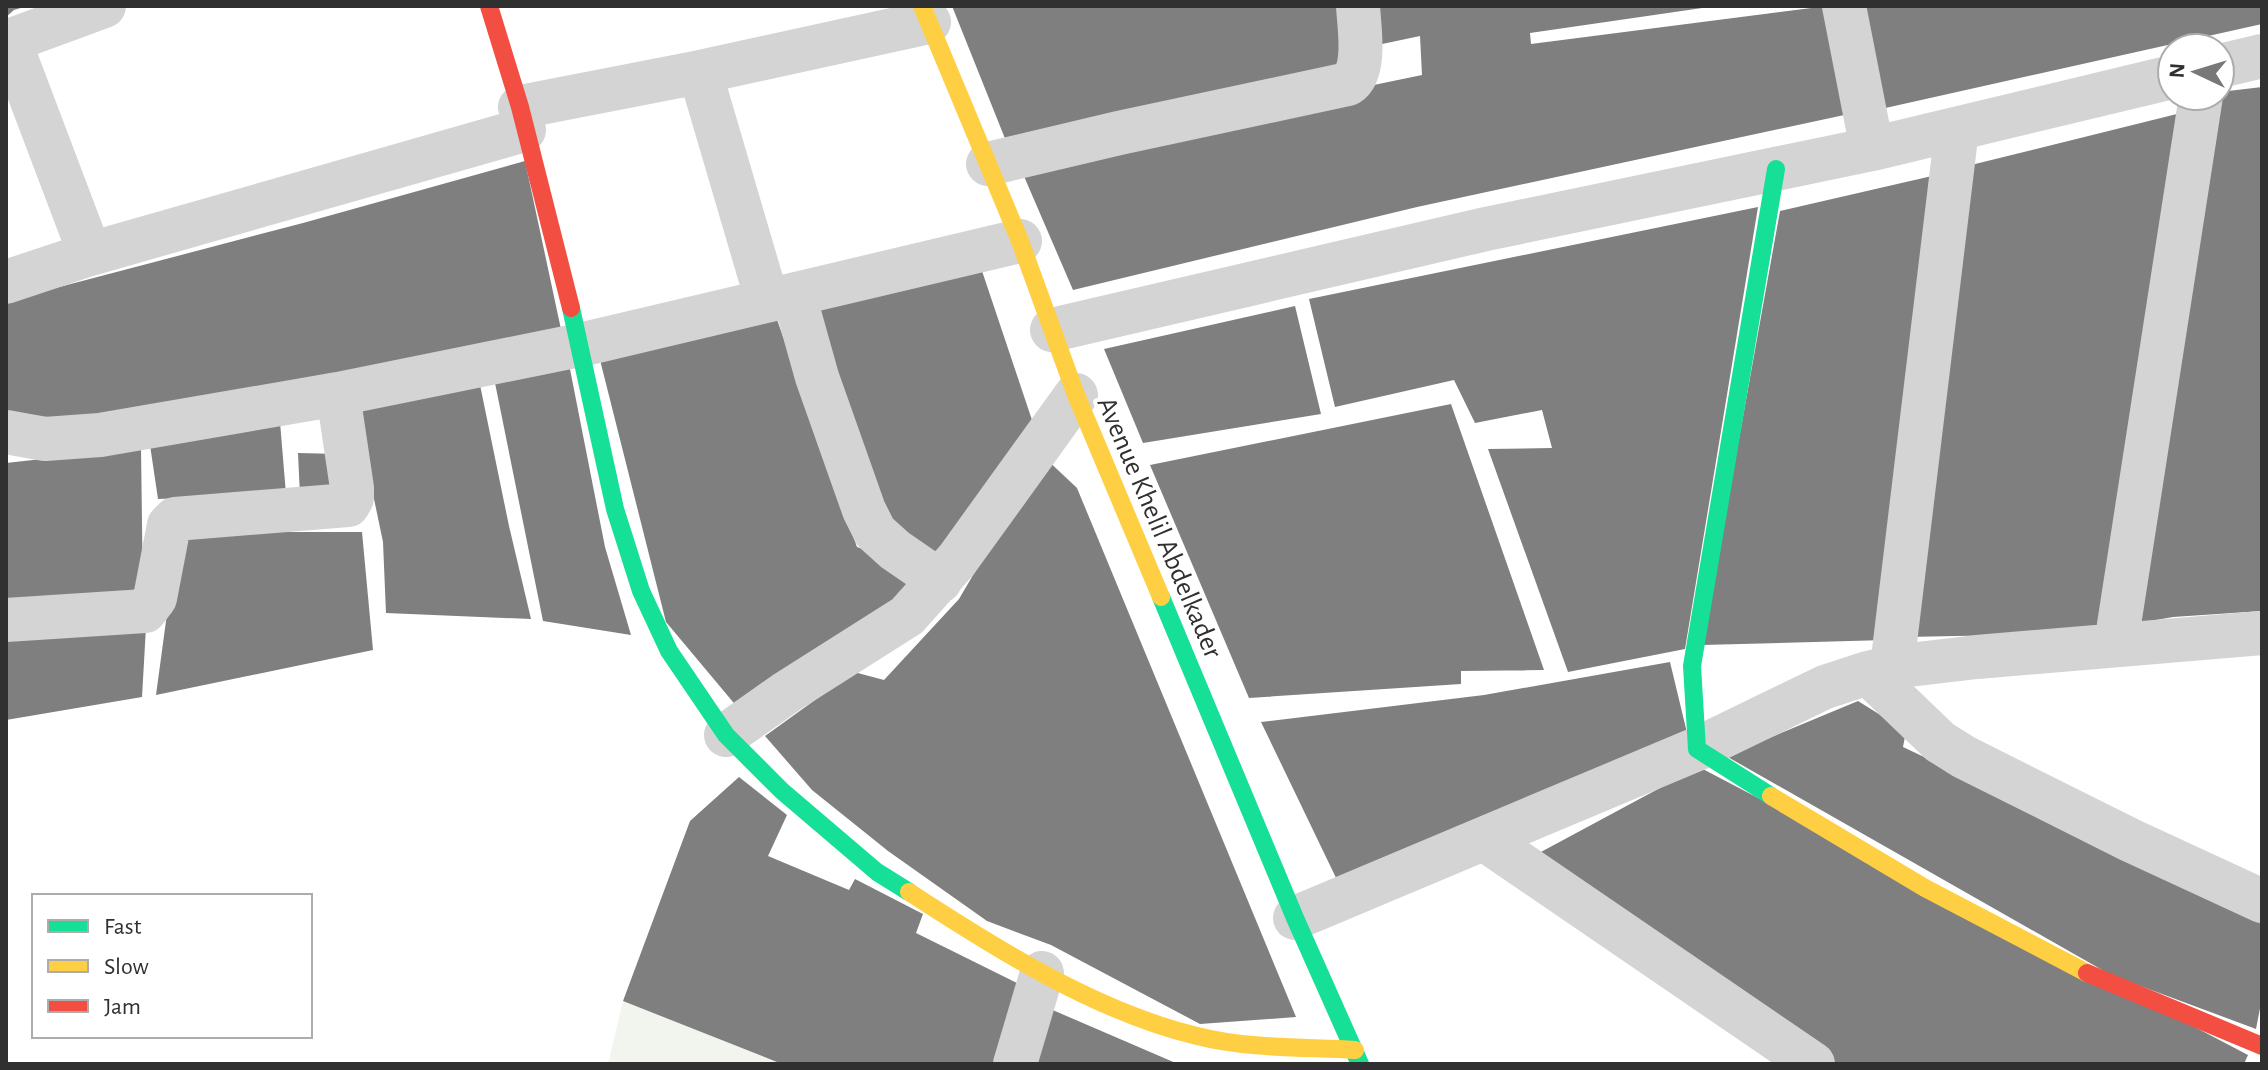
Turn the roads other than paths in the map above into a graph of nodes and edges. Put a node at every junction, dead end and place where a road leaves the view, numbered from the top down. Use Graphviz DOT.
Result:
graph roads {
  1 [pos="104,6"];
  2 [pos="489,6"];
  3 [pos="1358,6"];
  4 [pos="1844,6"];
  5 [pos="926,14"];
  6 [pos="8,41"];
  7 [pos="2262,56"];
  8 [pos="2236,62"];
  9 [pos="700,72"];
  10 [pos="2156,81"];
  11 [pos="2199,112"];
  12 [pos="522,118"];
  13 [pos="1957,129"];
  14 [pos="1872,149"];
  15 [pos="988,164"];
  16 [pos="1776,169"];
  17 [pos="1020,241"];
  18 [pos="90,254"];
  19 [pos="6,282"];
  20 [pos="780,297"];
  21 [pos="1052,330"];
  22 [pos="580,345"];
  23 [pos="338,394"];
  24 [pos="1076,395"];
  25 [pos="6,432"];
  26 [pos="940,581"];
  27 [pos="6,620"];
  28 [pos="2262,633"];
  29 [pos="2116,644"];
  30 [pos="1880,670"];
  31 [pos="726,735"];
  32 [pos="1697,749"];
  33 [pos="1484,839"];
  34 [pos="2262,901"];
  35 [pos="1295,918"];
  36 [pos="1042,973"];
  37 [pos="2262,1046"];
  38 [pos="1358,1057"];
  39 [pos="1015,1064"];
  40 [pos="1813,1064"];
  1 -- 6 [label="street"];
  2 -- 12 [label="street"];
  3 -- 15 [label="street"];
  4 -- 14 [label="street"];
  5 -- 9 [label="street"];
  5 -- 15 [label="street, Avenue Khelil Abdelkader"];
  6 -- 18 [label="street"];
  7 -- 8 [label="street"];
  9 -- 12 [label="street"];
  9 -- 20 [label="street"];
  10 -- 13 [label="street"];
  11 -- 29 [label="street"];
  12 -- 18 [label="street"];
  12 -- 22 [label="street"];
  13 -- 14 [label="street"];
  13 -- 30 [label="street"];
  14 -- 16 [label="street"];
  15 -- 17 [label="street, Avenue Khelil Abdelkader"];
  16 -- 21 [label="street"];
  16 -- 32 [label="street"];
  17 -- 20 [label="street"];
  17 -- 21 [label="street, Avenue Khelil Abdelkader"];
  18 -- 19 [label="street"];
  20 -- 22 [label="street"];
  20 -- 26 [label="street"];
  21 -- 24 [label="street, Avenue Khelil Abdelkader"];
  22 -- 23 [label="street"];
  22 -- 31 [label="street"];
  23 -- 25 [label="street"];
  23 -- 27 [label="street"];
  24 -- 26 [label="street"];
  24 -- 35 [label="street, Avenue Khelil Abdelkader"];
  26 -- 31 [label="street"];
  28 -- 29 [label="street"];
  29 -- 30 [label="street"];
  30 -- 32 [label="street"];
  30 -- 34 [label="street"];
  31 -- 36 [label="street"];
  32 -- 33 [label="street"];
  32 -- 37 [label="street"];
  33 -- 35 [label="street"];
  33 -- 40 [label="street"];
  35 -- 38 [label="street, Avenue Khelil Abdelkader"];
  36 -- 38 [label="street"];
  36 -- 39 [label="street"];
}
